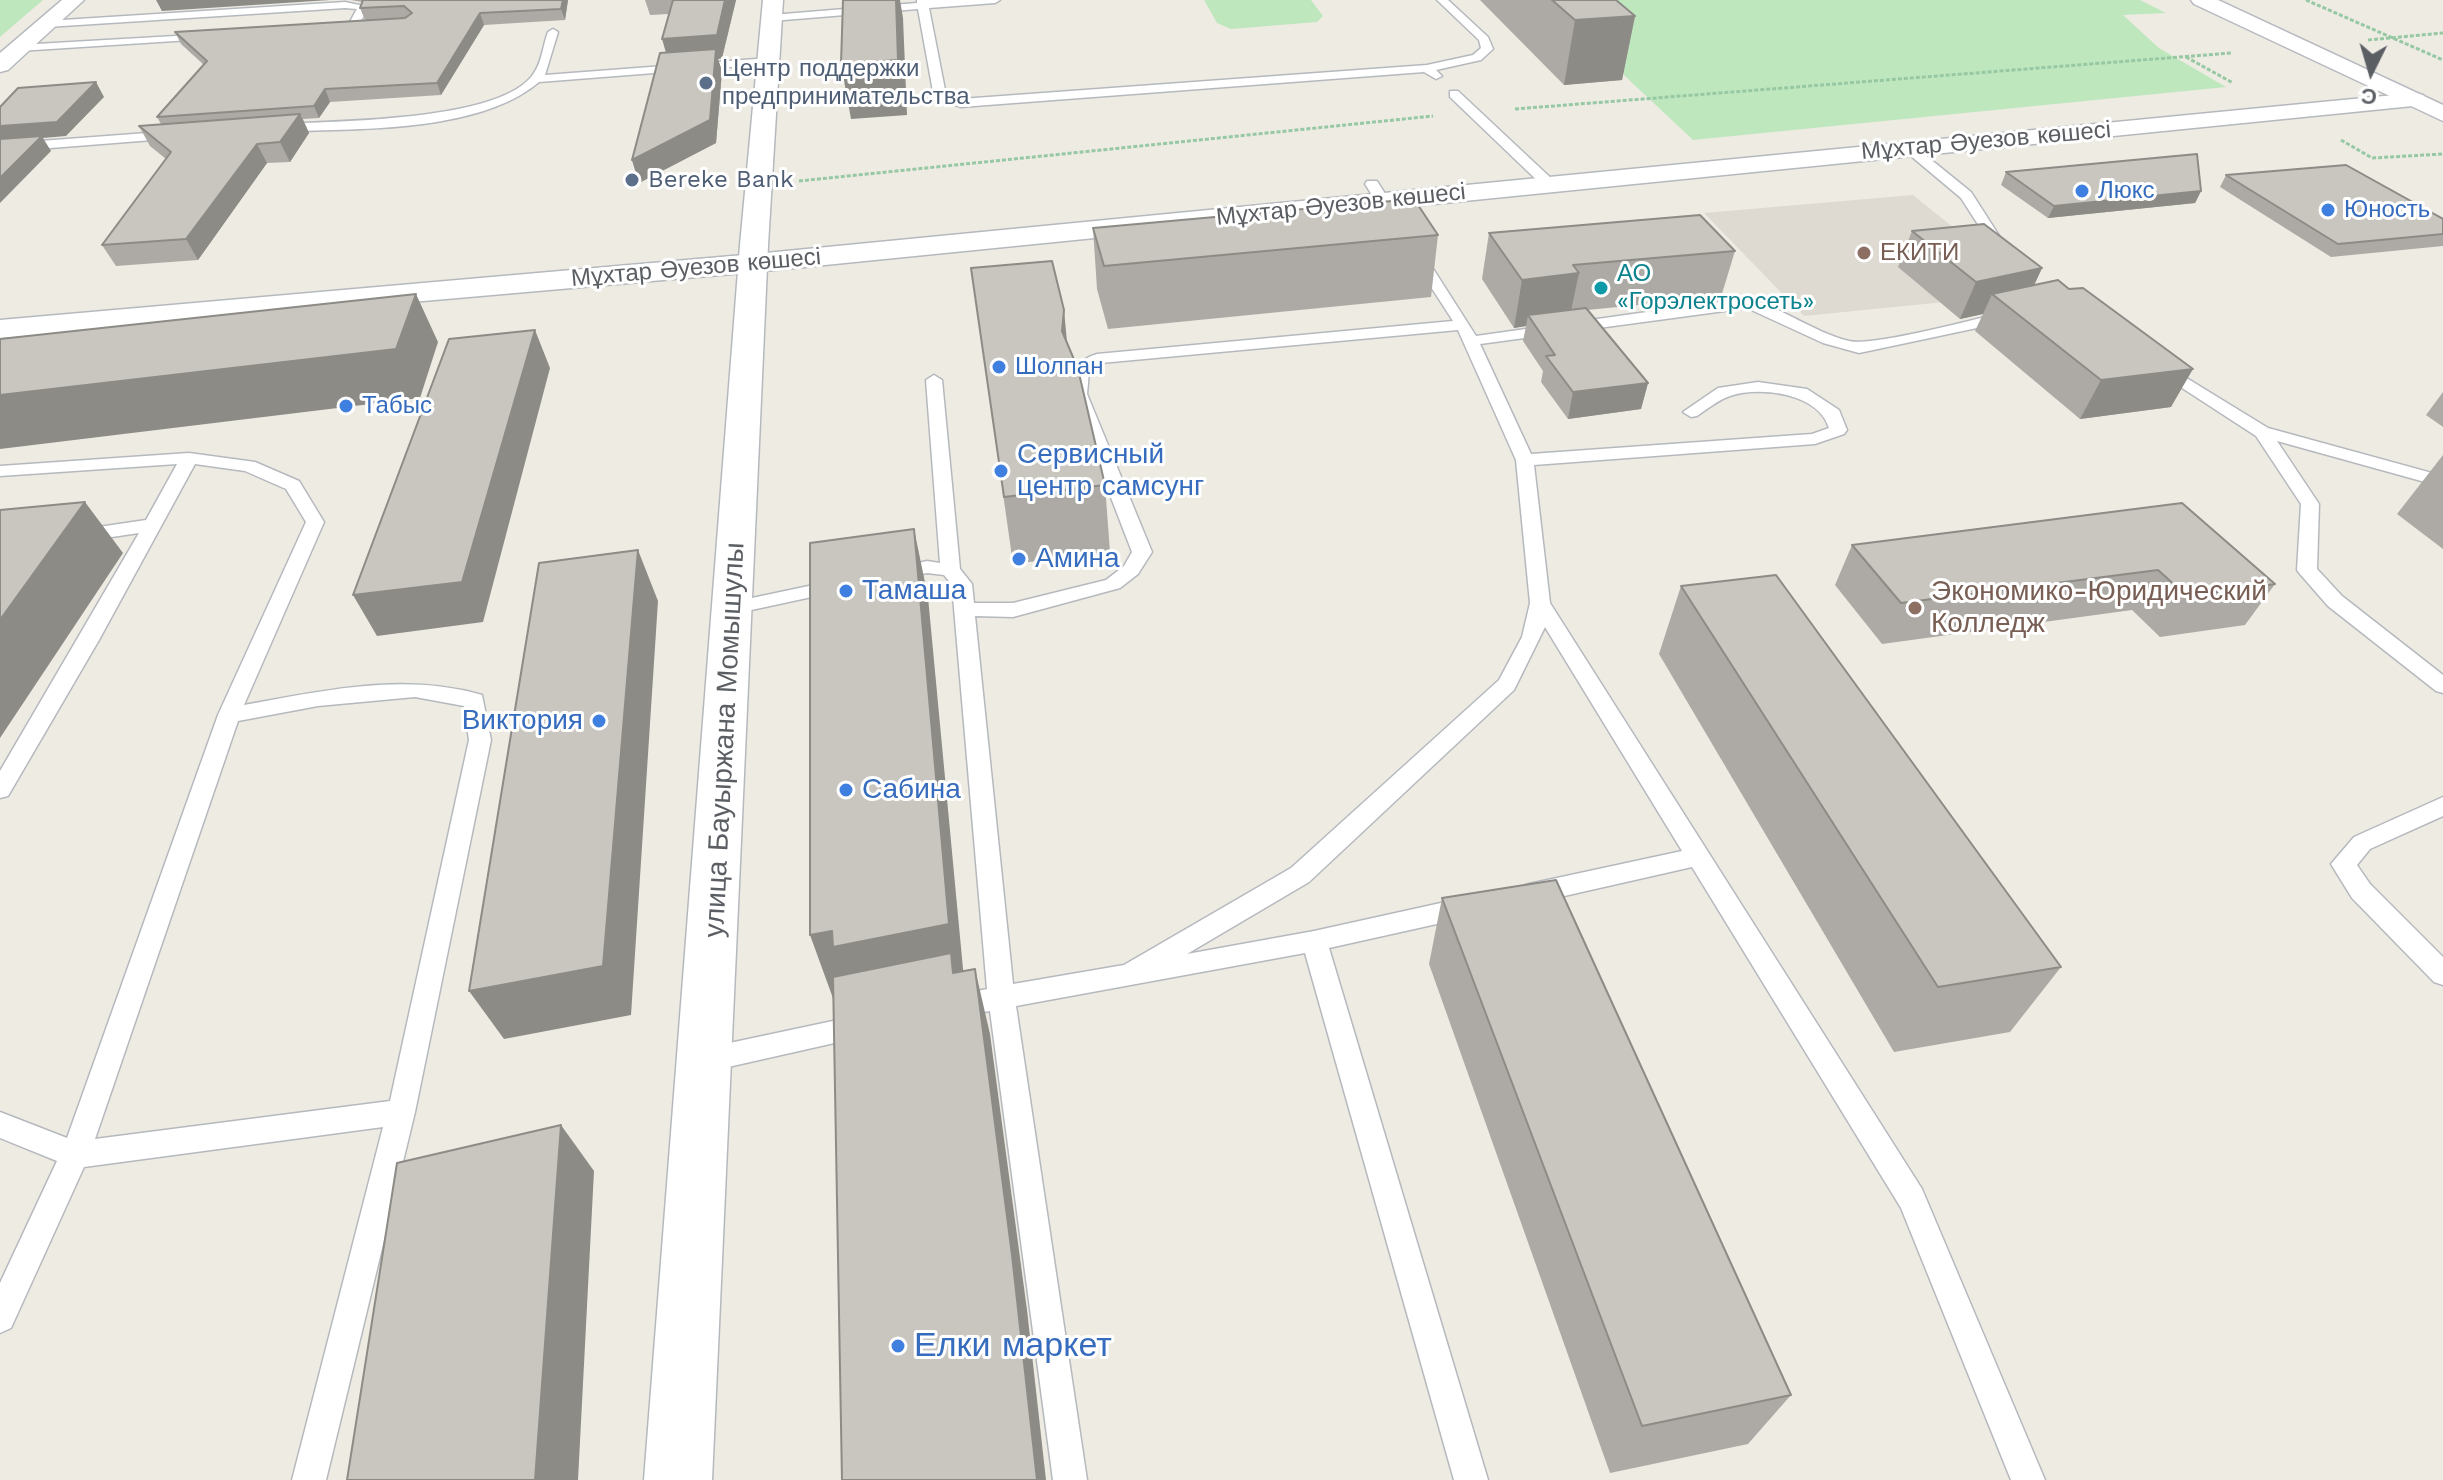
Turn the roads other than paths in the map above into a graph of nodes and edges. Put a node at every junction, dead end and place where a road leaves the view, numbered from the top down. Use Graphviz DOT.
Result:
graph roads {
  1 [pos="74,0"];
  2 [pos="995,0"];
  3 [pos="1442,0"];
  4 [pos="2201,0"];
  5 [pos="923,3"];
  6 [pos="47,24"];
  7 [pos="366,26"];
  8 [pos="771,26"];
  9 [pos="352,27"];
  10 [pos="336,28"];
  11 [pos="553,32"];
  12 [pos="225,35"];
  13 [pos="19,48"];
  14 [pos="0,65"];
  15 [pos="2439,78"];
  16 [pos="536,79"];
  17 [pos="2378,84"];
  18 [pos="1454,94"];
  19 [pos="2415,100"];
  20 [pos="2443,114"];
  21 [pos="268,129"];
  22 [pos="189,134"];
  23 [pos="0,148"];
  24 [pos="1909,148"];
  25 [pos="1540,176"];
  26 [pos="1377,192"];
  27 [pos="755,254"];
  28 [pos="2012,266"];
  29 [pos="0,307"];
  30 [pos="2015,315"];
  31 [pos="0,329"];
  32 [pos="1467,333"];
  33 [pos="2142,356"];
  34 [pos="934,380"];
  35 [pos="1691,412"];
  36 [pos="2262,432"];
  37 [pos="189,458"];
  38 [pos="1525,460"];
  39 [pos="0,471"];
  40 [pos="2443,482"];
  41 [pos="152,525"];
  42 [pos="61,538"];
  43 [pos="950,570"];
  44 [pos="1540,603"];
  45 [pos="733,608"];
  46 [pos="963,609"];
  47 [pos="2443,686"];
  48 [pos="229,715"];
  49 [pos="0,790"];
  50 [pos="2443,806"];
  51 [pos="1700,856"];
  52 [pos="1314,941"];
  53 [pos="2443,974"];
  54 [pos="1129,975"];
  55 [pos="1001,996"];
  56 [pos="939,1009"];
  57 [pos="877,1023"];
  58 [pos="706,1060"];
  59 [pos="401,1112"];
  60 [pos="0,1125"];
  61 [pos="75,1155"];
  62 [pos="0,1317"];
  63 [pos="309,1480"];
  64 [pos="678,1480"];
  65 [pos="1070,1480"];
  66 [pos="1471,1480"];
  67 [pos="2028,1480"];
  1 -- 6 [label="street"];
  2 -- 5 [label="lane"];
  3 -- 5 [label="lane"];
  4 -- 17 [label="street"];
  5 -- 8 [label="lane"];
  6 -- 9 [label="lane"];
  6 -- 13 [label="street"];
  7 -- 9 [label="lane"];
  8 -- 16 [label="lane"];
  8 -- 27 [label="street, улица Бауыржана Момышулы"];
  9 -- 10 [label="lane"];
  11 -- 16 [label="lane"];
  12 -- 13 [label="lane"];
  13 -- 14 [label="street"];
  15 -- 17 [label="street, Мұхтар Әуезов көшесі"];
  15 -- 19 [label="street, Мұхтар Әуезов көшесі"];
  16 -- 21 [label="lane"];
  17 -- 19 [label="street"];
  17 -- 25 [label="street, Мұхтар Әуезов көшесі"];
  18 -- 25 [label="lane"];
  19 -- 20 [label="street"];
  19 -- 24 [label="street, Мұхтар Әуезов көшесі"];
  22 -- 23 [label="lane"];
  24 -- 25 [label="street, Мұхтар Әуезов көшесі"];
  24 -- 28 [label="lane"];
  25 -- 26 [label="street, Мұхтар Әуезов көшесі"];
  26 -- 27 [label="street, Мұхтар Әуезов көшесі"];
  26 -- 32 [label="lane"];
  27 -- 29 [label="street, Мұхтар Әуезов көшесі"];
  27 -- 31 [label="street, Мұхтар Әуезов көшесі"];
  27 -- 45 [label="street, улица Бауыржана Момышулы"];
  30 -- 32 [label="lane"];
  32 -- 38 [label="lane"];
  32 -- 46 [label="lane"];
  33 -- 36 [label="lane"];
  34 -- 43 [label="lane"];
  35 -- 38 [label="lane"];
  36 -- 40 [label="lane"];
  36 -- 47 [label="lane"];
  37 -- 39 [label="lane"];
  37 -- 41 [label="lane"];
  37 -- 48 [label="lane"];
  38 -- 44 [label="lane"];
  41 -- 42 [label="lane"];
  41 -- 49 [label="lane"];
  43 -- 45 [label="lane"];
  43 -- 46 [label="lane"];
  44 -- 51 [label="lane"];
  44 -- 54 [label="lane"];
  45 -- 58 [label="street, улица Бауыржана Момышулы"];
  46 -- 55 [label="lane"];
  48 -- 59 [label="lane"];
  48 -- 61 [label="lane"];
  50 -- 53 [label="lane"];
  51 -- 52 [label="lane"];
  51 -- 67 [label="lane"];
  52 -- 54 [label="lane"];
  52 -- 66 [label="lane"];
  54 -- 55 [label="lane"];
  55 -- 56 [label="lane"];
  55 -- 65 [label="lane"];
  57 -- 58 [label="lane"];
  58 -- 64 [label="street, улица Бауыржана Момышулы"];
  59 -- 61 [label="lane"];
  59 -- 63 [label="lane"];
  60 -- 61 [label="lane"];
  61 -- 62 [label="lane"];
}
